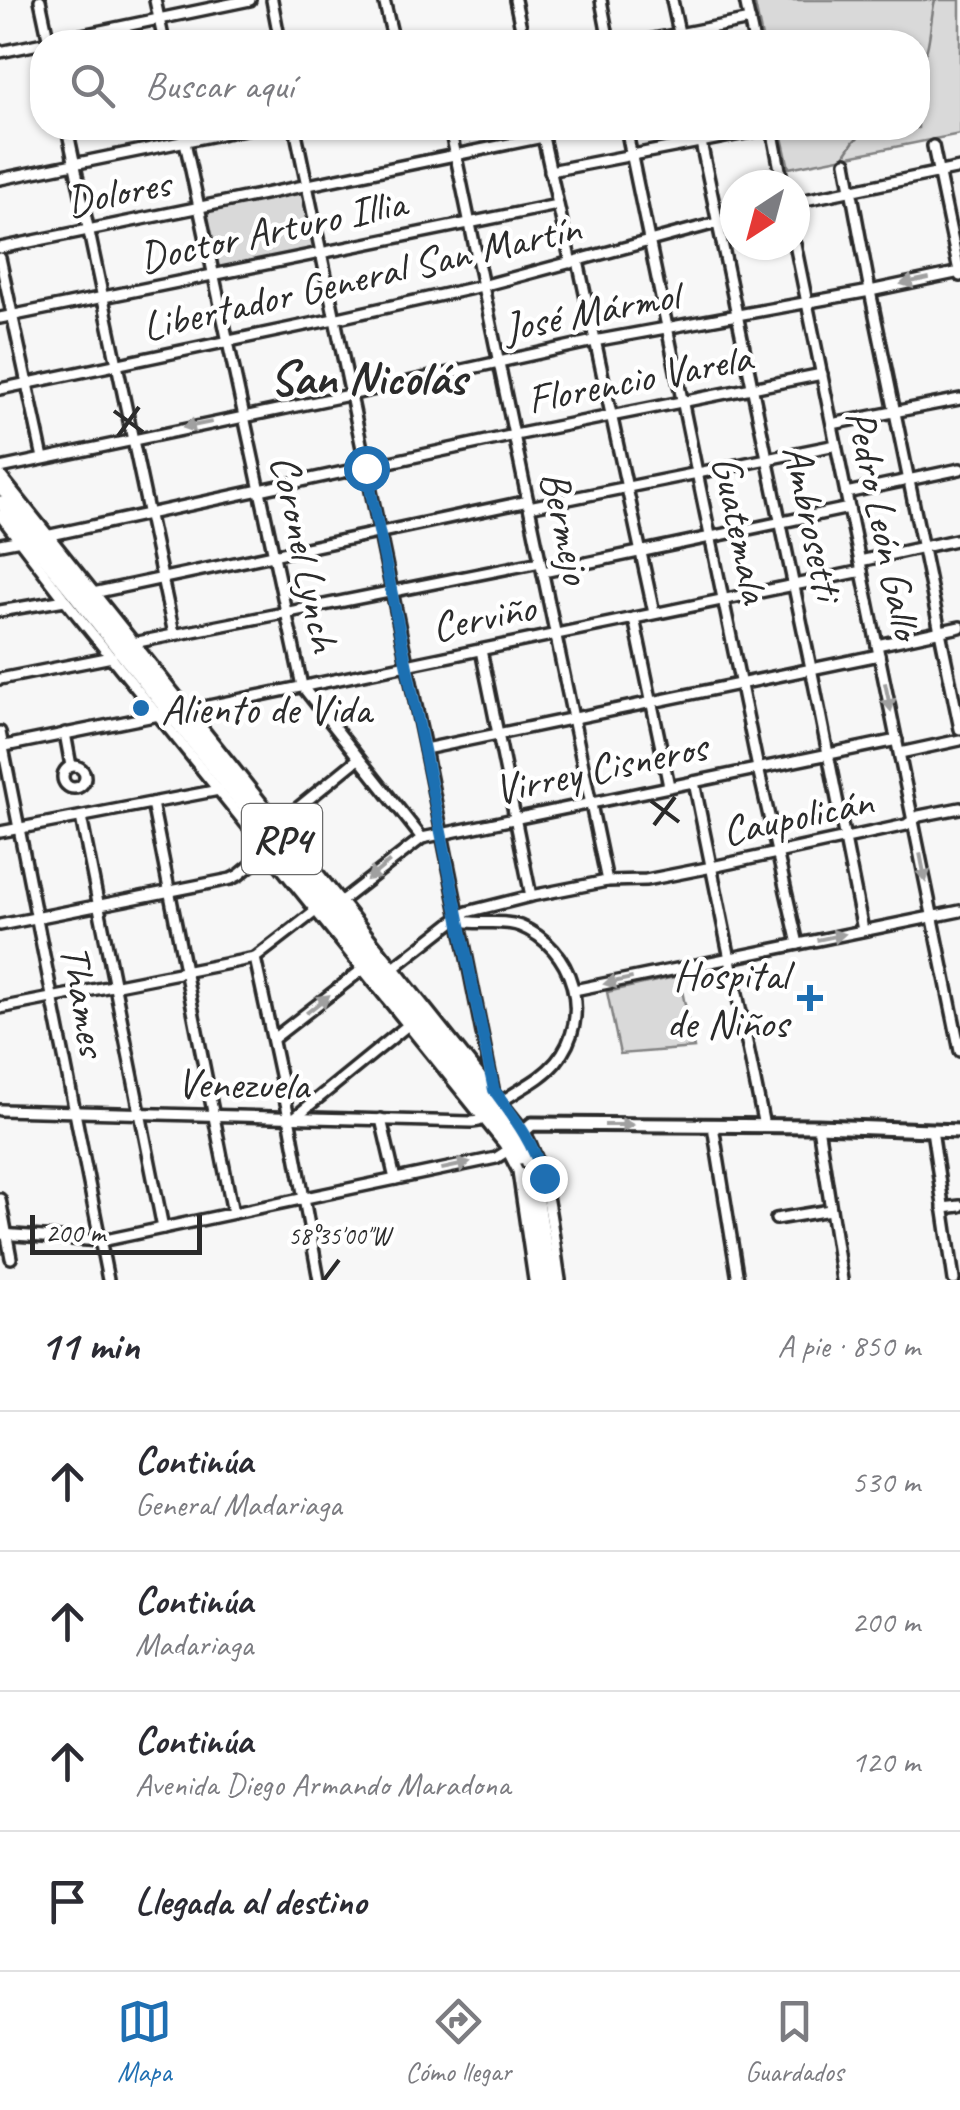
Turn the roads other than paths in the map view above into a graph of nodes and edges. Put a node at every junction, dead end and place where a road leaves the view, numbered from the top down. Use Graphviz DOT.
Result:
graph roads {
  1 [pos="40,0"];
  2 [pos="155,0"];
  3 [pos="250,0"];
  4 [pos="272,0"];
  5 [pos="384,0"];
  6 [pos="514,0"];
  7 [pos="601,0"];
  8 [pos="672,0"];
  9 [pos="746,0"];
  10 [pos="159,20"];
  11 [pos="750,20"];
  12 [pos="46,30"];
  13 [pos="109,30"];
  14 [pos="161,30"];
  15 [pos="278,30"];
  16 [pos="391,30"];
  17 [pos="521,30"];
  18 [pos="607,30"];
  19 [pos="678,30"];
  20 [pos="711,30"];
  21 [pos="752,30"];
  22 [pos="30,46"];
  23 [pos="0,52"];
  24 [pos="70,140"];
  25 [pos="190,140"];
  26 [pos="297,140"];
  27 [pos="452,140"];
  28 [pos="510,140"];
  29 [pos="544,140"];
  30 [pos="629,140"];
  31 [pos="711,140"];
  32 [pos="774,140"];
  33 [pos="185,141"];
  34 [pos="701,142"];
  35 [pos="933,146"];
  36 [pos="454,154"];
  37 [pos="632,155"];
  38 [pos="846,162"];
  39 [pos="75,163"];
  40 [pos="960,168"];
  41 [pos="780,170"];
  42 [pos="550,171"];
  43 [pos="939,172"];
  44 [pos="0,179"];
  45 [pos="306,185"];
  46 [pos="852,191"];
  47 [pos="810,199"];
  48 [pos="556,205"];
  49 [pos="198,208"];
  50 [pos="468,222"];
  51 [pos="720,222"];
  52 [pos="716,223"];
  53 [pos="88,230"];
  54 [pos="649,242"];
  55 [pos="0,248"];
  56 [pos="321,252"];
  57 [pos="0,258"];
  58 [pos="798,260"];
  59 [pos="574,262"];
  60 [pos="212,274"];
  61 [pos="960,274"];
  62 [pos="482,286"];
  63 [pos="870,291"];
  64 [pos="102,296"];
  65 [pos="807,302"];
  66 [pos="736,315"];
  67 [pos="12,316"];
  68 [pos="0,318"];
  69 [pos="334,320"];
  70 [pos="667,328"];
  71 [pos="594,341"];
  72 [pos="226,342"];
  73 [pos="499,360"];
  74 [pos="116,364"];
  75 [pos="822,374"];
  76 [pos="27,384"];
  77 [pos="752,387"];
  78 [pos="0,389"];
  79 [pos="350,395"];
  80 [pos="960,399"];
  81 [pos="682,402"];
  82 [pos="897,412"];
  83 [pos="242,416"];
  84 [pos="612,416"];
  85 [pos="832,424"];
  86 [pos="515,436"];
  87 [pos="132,438"];
  88 [pos="836,445"];
  89 [pos="43,458"];
  90 [pos="767,458"];
  91 [pos="366,468"];
  92 [pos="960,469"];
  93 [pos="697,473"];
  94 [pos="0,474"];
  95 [pos="909,479"];
  96 [pos="0,486"];
  97 [pos="626,488"];
  98 [pos="259,490"];
  99 [pos="846,493"];
  100 [pos="6,502"];
  101 [pos="529,504"];
  102 [pos="849,508"];
  103 [pos="149,514"];
  104 [pos="0,515"];
  105 [pos="780,522"];
  106 [pos="379,533"];
  107 [pos="712,536"];
  108 [pos="35,538"];
  109 [pos="960,539"];
  110 [pos="0,544"];
  111 [pos="924,546"];
  112 [pos="642,551"];
  113 [pos="272,554"];
  114 [pos="861,566"];
  115 [pos="542,567"];
  116 [pos="162,578"];
  117 [pos="62,580"];
  118 [pos="794,586"];
  119 [pos="390,590"];
  120 [pos="93,593"];
  121 [pos="724,599"];
  122 [pos="65,600"];
  123 [pos="0,611"];
  124 [pos="284,611"];
  125 [pos="654,613"];
  126 [pos="634,618"];
  127 [pos="94,621"];
  128 [pos="960,627"];
  129 [pos="940,631"];
  130 [pos="174,634"];
  131 [pos="556,634"];
  132 [pos="131,646"];
  133 [pos="480,650"];
  134 [pos="878,650"];
  135 [pos="112,657"];
  136 [pos="406,665"];
  137 [pos="811,668"];
  138 [pos="154,669"];
  139 [pos="0,679"];
  140 [pos="742,682"];
  141 [pos="302,686"];
  142 [pos="162,691"];
  143 [pos="651,702"];
  144 [pos="173,712"];
  145 [pos="572,718"];
  146 [pos="960,728"];
  147 [pos="0,732"];
  148 [pos="65,733"];
  149 [pos="498,733"];
  150 [pos="896,740"];
  151 [pos="960,740"];
  152 [pos="1,746"];
  153 [pos="425,748"];
  154 [pos="900,753"];
  155 [pos="828,754"];
  156 [pos="358,759"];
  157 [pos="71,766"];
  158 [pos="232,768"];
  159 [pos="758,768"];
  160 [pos="694,782"];
  161 [pos="669,786"];
  162 [pos="218,790"];
  163 [pos="152,803"];
  164 [pos="591,803"];
  165 [pos="960,808"];
  166 [pos="82,817"];
  167 [pos="517,818"];
  168 [pos="914,820"];
  169 [pos="276,826"];
  170 [pos="19,828"];
  171 [pos="0,832"];
  172 [pos="441,833"];
  173 [pos="422,838"];
  174 [pos="844,838"];
  175 [pos="293,842"];
  176 [pos="271,848"];
  177 [pos="776,852"];
  178 [pos="712,868"];
  179 [pos="307,871"];
  180 [pos="607,882"];
  181 [pos="169,892"];
  182 [pos="531,896"];
  183 [pos="100,906"];
  184 [pos="329,906"];
  185 [pos="487,906"];
  186 [pos="960,911"];
  187 [pos="932,917"];
  188 [pos="37,918"];
  189 [pos="459,920"];
  190 [pos="491,921"];
  191 [pos="0,925"];
  192 [pos="863,930"];
  193 [pos="798,944"];
  194 [pos="730,957"];
  195 [pos="255,958"];
  196 [pos="378,968"];
  197 [pos="185,972"];
  198 [pos="115,985"];
  199 [pos="574,990"];
  200 [pos="51,998"];
  201 [pos="0,1008"];
  202 [pos="957,1024"];
  203 [pos="408,1025"];
  204 [pos="273,1039"];
  205 [pos="960,1051"];
  206 [pos="494,1090"];
  207 [pos="0,1110"];
  208 [pos="493,1110"];
  209 [pos="73,1113"];
  210 [pos="139,1114"];
  211 [pos="213,1115"];
  212 [pos="292,1117"];
  213 [pos="381,1119"];
  214 [pos="713,1126"];
  215 [pos="764,1126"];
  216 [pos="818,1126"];
  217 [pos="932,1130"];
  218 [pos="960,1131"];
  219 [pos="516,1141"];
  220 [pos="395,1179"];
  221 [pos="0,1198"];
  222 [pos="304,1199"];
  223 [pos="960,1206"];
  224 [pos="943,1208"];
  225 [pos="830,1210"];
  226 [pos="233,1213"];
  227 [pos="776,1219"];
  228 [pos="163,1228"];
  229 [pos="3,1234"];
  230 [pos="100,1241"];
  231 [pos="11,1258"];
  232 [pos="108,1280"];
  233 [pos="319,1280"];
  234 [pos="534,1280"];
  235 [pos="551,1280"];
  236 [pos="560,1280"];
  237 [pos="738,1280"];
  238 [pos="842,1280"];
  239 [pos="954,1280"];
  1 -- 12 [label="street"];
  2 -- 10 [label="street"];
  3 -- 10 [label="street"];
  4 -- 15 [label="street"];
  5 -- 16 [label="street"];
  6 -- 17 [label="street"];
  7 -- 18 [label="street"];
  8 -- 19 [label="street"];
  9 -- 11 [label="street"];
  10 -- 13 [label="street"];
  10 -- 14 [label="street"];
  11 -- 20 [label="street"];
  11 -- 21 [label="street"];
  22 -- 23 [label="street"];
  24 -- 39 [label="street"];
  25 -- 33 [label="street"];
  26 -- 45 [label="street"];
  27 -- 36 [label="street, Bermejo"];
  28 -- 36 [label="street, Dolores"];
  29 -- 42 [label="street"];
  30 -- 37 [label="street, Guatemala"];
  31 -- 34 [label="street"];
  32 -- 41 [label="street"];
  33 -- 39 [label="street"];
  33 -- 49 [label="street, Coronel Lynch"];
  34 -- 37 [label="street"];
  34 -- 52 [label="street, Ambrosetti"];
  35 -- 43 [label="street"];
  36 -- 45 [label="street, Dolores"];
  36 -- 50 [label="street, Bermejo"];
  37 -- 42 [label="street"];
  37 -- 54 [label="street, Guatemala"];
  38 -- 46 [label="street"];
  39 -- 44 [label="street"];
  39 -- 53 [label="street"];
  40 -- 43 [label="street"];
  42 -- 48 [label="street"];
  43 -- 46 [label="street"];
  43 -- 61 [label="street"];
  45 -- 49 [label="street, Dolores"];
  45 -- 56 [label="street"];
  46 -- 47 [label="street"];
  46 -- 63 [label="street"];
  48 -- 50 [label="street, Doctor Arturo Illia"];
  48 -- 59 [label="street"];
  49 -- 53 [label="street, Dolores"];
  49 -- 60 [label="street, Coronel Lynch"];
  50 -- 56 [label="street, Doctor Arturo Illia"];
  50 -- 62 [label="street, Bermejo"];
  51 -- 52 [label="street, Libertador General San Martín"];
  52 -- 54 [label="street, Libertador General San Martín"];
  52 -- 66 [label="street, Ambrosetti"];
  53 -- 55 [label="street, Dolores"];
  53 -- 64 [label="street"];
  54 -- 59 [label="street, Libertador General San Martín"];
  54 -- 70 [label="street, Guatemala"];
  56 -- 60 [label="street, Doctor Arturo Illia"];
  56 -- 69 [label="street"];
  57 -- 67 [label="street"];
  58 -- 65 [label="street, Pedro León Gallo"];
  59 -- 62 [label="street, Libertador General San Martín"];
  59 -- 71 [label="street"];
  60 -- 64 [label="street, Doctor Arturo Illia"];
  60 -- 72 [label="street, Coronel Lynch"];
  61 -- 63 [label="street, José Mármol, one-way"];
  62 -- 69 [label="street, Libertador General San Martín"];
  62 -- 73 [label="street, Bermejo"];
  63 -- 65 [label="street, José Mármol"];
  63 -- 82 [label="street"];
  64 -- 67 [label="street, Doctor Arturo Illia"];
  64 -- 74 [label="street"];
  65 -- 66 [label="street, José Mármol"];
  65 -- 75 [label="street, Pedro León Gallo"];
  66 -- 70 [label="street, José Mármol"];
  66 -- 77 [label="street, Ambrosetti"];
  67 -- 68 [label="street, Doctor Arturo Illia"];
  67 -- 76 [label="street"];
  69 -- 72 [label="street, Libertador General San Martín"];
  69 -- 79 [label="street"];
  70 -- 71 [label="street, José Mármol"];
  70 -- 81 [label="street, Guatemala"];
  71 -- 73 [label="street, José Mármol"];
  71 -- 84 [label="street"];
  72 -- 74 [label="street, Libertador General San Martín"];
  72 -- 83 [label="street, Coronel Lynch"];
  73 -- 79 [label="street, José Mármol"];
  73 -- 86 [label="street, Bermejo"];
  74 -- 76 [label="street, Libertador General San Martín"];
  74 -- 87 [label="street"];
  75 -- 77 [label="street, Florencio Varela"];
  75 -- 85 [label="street, Pedro León Gallo"];
  76 -- 78 [label="street, Libertador General San Martín"];
  76 -- 89 [label="street"];
  77 -- 81 [label="street, Florencio Varela"];
  77 -- 90 [label="street, Ambrosetti"];
  79 -- 83 [label="street, José Mármol"];
  79 -- 91 [label="street"];
  80 -- 82 [label="street"];
  81 -- 84 [label="street, Florencio Varela"];
  81 -- 93 [label="street, Guatemala"];
  82 -- 85 [label="street"];
  82 -- 95 [label="street"];
  83 -- 87 [label="street, José Mármol, one-way"];
  83 -- 98 [label="street, Coronel Lynch"];
  84 -- 86 [label="street, Florencio Varela"];
  84 -- 97 [label="street"];
  85 -- 88 [label="street, Pedro León Gallo"];
  86 -- 91 [label="street, Florencio Varela"];
  86 -- 101 [label="street, Bermejo"];
  87 -- 89 [label="street, José Mármol"];
  87 -- 103 [label="street"];
  88 -- 90 [label="street"];
  88 -- 99 [label="street, Pedro León Gallo"];
  89 -- 94 [label="street, José Mármol"];
  90 -- 93 [label="street"];
  90 -- 105 [label="street, Ambrosetti"];
  91 -- 98 [label="street, Florencio Varela"];
  91 -- 106 [label="street"];
  92 -- 95 [label="street"];
  93 -- 97 [label="street"];
  93 -- 107 [label="street, Guatemala"];
  94 -- 100 [label="main road"];
  94 -- 108 [label="street"];
  95 -- 99 [label="street"];
  95 -- 111 [label="street"];
  96 -- 100 [label="main road, RP4"];
  97 -- 101 [label="street"];
  97 -- 112 [label="street"];
  98 -- 103 [label="street, Florencio Varela"];
  98 -- 113 [label="street, Coronel Lynch"];
  99 -- 102 [label="street, Pedro León Gallo"];
  100 -- 108 [label="main road, RP4"];
  101 -- 106 [label="street"];
  101 -- 115 [label="street, Bermejo"];
  102 -- 105 [label="street"];
  102 -- 114 [label="street, Pedro León Gallo"];
  103 -- 108 [label="street, Florencio Varela"];
  103 -- 116 [label="street"];
  104 -- 108 [label="street"];
  105 -- 107 [label="street"];
  105 -- 118 [label="street, Ambrosetti"];
  106 -- 113 [label="street"];
  106 -- 119 [label="street"];
  107 -- 112 [label="street"];
  107 -- 121 [label="street, Guatemala"];
  108 -- 110 [label="street, Florencio Varela"];
  108 -- 117 [label="main road, RP4"];
  108 -- 120 [label="street"];
  108 -- 122 [label="street"];
  108 -- 132 [label="main road, RP4"];
  109 -- 111 [label="street, Cerviño"];
  111 -- 114 [label="street, Cerviño"];
  111 -- 129 [label="street"];
  112 -- 115 [label="street"];
  112 -- 125 [label="street"];
  113 -- 116 [label="street"];
  113 -- 124 [label="street, Coronel Lynch"];
  114 -- 118 [label="street, Cerviño"];
  114 -- 134 [label="street, Pedro León Gallo"];
  115 -- 119 [label="street"];
  115 -- 131 [label="street, Bermejo"];
  116 -- 120 [label="street"];
  116 -- 130 [label="street"];
  117 -- 122 [label="main road"];
  117 -- 127 [label="main road, RP4"];
  118 -- 121 [label="street, Cerviño"];
  118 -- 137 [label="street, Ambrosetti"];
  119 -- 124 [label="street"];
  119 -- 136 [label="street"];
  120 -- 132 [label="street"];
  121 -- 125 [label="street, Cerviño"];
  121 -- 140 [label="street, Guatemala"];
  122 -- 123 [label="street"];
  122 -- 127 [label="main road"];
  122 -- 135 [label="street"];
  124 -- 130 [label="street"];
  124 -- 141 [label="street, Coronel Lynch"];
  125 -- 126 [label="street, Cerviño"];
  126 -- 131 [label="street, Cerviño"];
  126 -- 143 [label="street"];
  127 -- 144 [label="main road, RP4"];
  128 -- 129 [label="street"];
  129 -- 134 [label="street"];
  129 -- 146 [label="street"];
  130 -- 132 [label="street"];
  131 -- 133 [label="street, Cerviño"];
  131 -- 145 [label="street, Bermejo"];
  132 -- 138 [label="main road"];
  132 -- 142 [label="main road, RP4"];
  133 -- 136 [label="street, Cerviño"];
  133 -- 149 [label="street"];
  134 -- 137 [label="street"];
  134 -- 150 [label="street, Pedro León Gallo, one-way"];
  135 -- 139 [label="street"];
  135 -- 144 [label="street"];
  136 -- 141 [label="street, Cerviño"];
  136 -- 153 [label="street"];
  137 -- 140 [label="street"];
  137 -- 155 [label="street, Ambrosetti"];
  138 -- 142 [label="main road"];
  138 -- 144 [label="street"];
  140 -- 143 [label="street"];
  140 -- 159 [label="street, Guatemala"];
  141 -- 144 [label="street, Cerviño"];
  141 -- 156 [label="street, Coronel Lynch"];
  142 -- 144 [label="main road, RP4"];
  143 -- 145 [label="street"];
  143 -- 161 [label="street"];
  144 -- 148 [label="street, Cerviño"];
  144 -- 158 [label="main road"];
  144 -- 162 [label="street"];
  144 -- 169 [label="main road, RP4"];
  144 -- 176 [label="main road, RP4"];
  145 -- 149 [label="street"];
  145 -- 164 [label="street, Bermejo"];
  147 -- 152 [label="street, Thames"];
  148 -- 152 [label="street, Cerviño"];
  148 -- 157 [label="street"];
  149 -- 153 [label="street"];
  149 -- 167 [label="street"];
  150 -- 154 [label="street, Pedro León Gallo"];
  150 -- 155 [label="street, Virrey Cisneros"];
  151 -- 154 [label="street"];
  152 -- 170 [label="street, Thames"];
  153 -- 172 [label="street"];
  154 -- 168 [label="street, Pedro León Gallo"];
  155 -- 159 [label="street, Virrey Cisneros"];
  155 -- 174 [label="street, Ambrosetti"];
  156 -- 169 [label="street"];
  156 -- 173 [label="street, Coronel Lynch"];
  158 -- 169 [label="street"];
  159 -- 160 [label="street, Virrey Cisneros"];
  159 -- 177 [label="street, Guatemala"];
  160 -- 161 [label="street, Virrey Cisneros"];
  160 -- 178 [label="street"];
  161 -- 164 [label="street, Virrey Cisneros"];
  162 -- 163 [label="street"];
  162 -- 176 [label="street"];
  163 -- 166 [label="street"];
  163 -- 181 [label="street"];
  164 -- 167 [label="street, Virrey Cisneros"];
  164 -- 180 [label="street, Bermejo"];
  165 -- 168 [label="street, Caupolicán"];
  166 -- 170 [label="street"];
  166 -- 183 [label="street"];
  167 -- 172 [label="street, Virrey Cisneros"];
  167 -- 182 [label="street"];
  168 -- 174 [label="street, Caupolicán"];
  168 -- 187 [label="street, Pedro León Gallo, one-way"];
  169 -- 175 [label="main road"];
  169 -- 179 [label="main road, RP4"];
  170 -- 171 [label="street"];
  170 -- 188 [label="street, Thames"];
  172 -- 173 [label="street, Virrey Cisneros"];
  172 -- 189 [label="street"];
  173 -- 184 [label="street, Virrey Cisneros, one-way"];
  174 -- 177 [label="street, Caupolicán"];
  174 -- 192 [label="street, Ambrosetti"];
  175 -- 179 [label="main road"];
  175 -- 184 [label="street"];
  176 -- 181 [label="street"];
  176 -- 184 [label="main road, RP4"];
  177 -- 178 [label="street, Caupolicán"];
  177 -- 193 [label="street, Guatemala"];
  178 -- 180 [label="street, Caupolicán"];
  178 -- 194 [label="street"];
  179 -- 184 [label="main road, RP4"];
  180 -- 182 [label="street, Caupolicán"];
  181 -- 183 [label="street"];
  181 -- 197 [label="street"];
  182 -- 185 [label="street, Caupolicán"];
  183 -- 188 [label="street"];
  183 -- 198 [label="street"];
  184 -- 195 [label="street, Virrey Cisneros"];
  184 -- 196 [label="main road, RP4"];
  184 -- 196 [label="street"];
  185 -- 189 [label="street, Caupolicán"];
  185 -- 190 [label="street"];
  186 -- 187 [label="street"];
  187 -- 192 [label="street"];
  187 -- 202 [label="street, Pedro León Gallo"];
  188 -- 191 [label="street"];
  188 -- 200 [label="street, Thames"];
  189 -- 190 [label="street"];
  189 -- 196 [label="street, Caupolicán"];
  189 -- 206 [label="street"];
  190 -- 199 [label="street"];
  193 -- 192 [label="street, one-way"];
  193 -- 194 [label="street"];
  194 -- 199 [label="street, one-way"];
  194 -- 215 [label="street"];
  195 -- 197 [label="street, Virrey Cisneros"];
  195 -- 204 [label="street"];
  196 -- 203 [label="street"];
  204 -- 196 [label="street, Caupolicán, one-way"];
  196 -- 206 [label="street"];
  196 -- 208 [label="main road, RP4"];
  197 -- 198 [label="street, Virrey Cisneros"];
  197 -- 211 [label="street"];
  198 -- 200 [label="street, Virrey Cisneros"];
  198 -- 210 [label="street"];
  199 -- 208 [label="street"];
  200 -- 201 [label="street, Virrey Cisneros"];
  200 -- 209 [label="street, Thames"];
  202 -- 205 [label="street, Pedro León Gallo"];
  203 -- 208 [label="street"];
  203 -- 212 [label="street"];
  204 -- 212 [label="street"];
  206 -- 208 [label="street"];
  207 -- 209 [label="street, Venezuela"];
  208 -- 213 [label="street, Venezuela"];
  208 -- 219 [label="main road, RP4"];
  209 -- 210 [label="street, Venezuela"];
  209 -- 230 [label="street, Thames"];
  210 -- 211 [label="street, Venezuela"];
  210 -- 228 [label="street"];
  211 -- 212 [label="street, Venezuela"];
  211 -- 226 [label="street"];
  212 -- 213 [label="street, Venezuela"];
  212 -- 222 [label="street"];
  213 -- 220 [label="street"];
  214 -- 215 [label="main road"];
  219 -- 214 [label="main road, one-way"];
  214 -- 237 [label="street"];
  215 -- 216 [label="main road"];
  216 -- 217 [label="main road"];
  216 -- 225 [label="street"];
  217 -- 218 [label="main road"];
  217 -- 224 [label="street"];
  220 -- 219 [label="street, one-way"];
  219 -- 234 [label="main road, RP4"];
  219 -- 235 [label="main road, RP4"];
  219 -- 236 [label="street"];
  220 -- 222 [label="street"];
  221 -- 229 [label="street"];
  222 -- 226 [label="street"];
  222 -- 233 [label="street"];
  223 -- 224 [label="street"];
  224 -- 239 [label="street"];
  225 -- 227 [label="street"];
  225 -- 238 [label="street"];
  226 -- 228 [label="street"];
  228 -- 230 [label="street"];
  229 -- 230 [label="street"];
  229 -- 231 [label="street"];
  230 -- 232 [label="street, Thames"];
}
